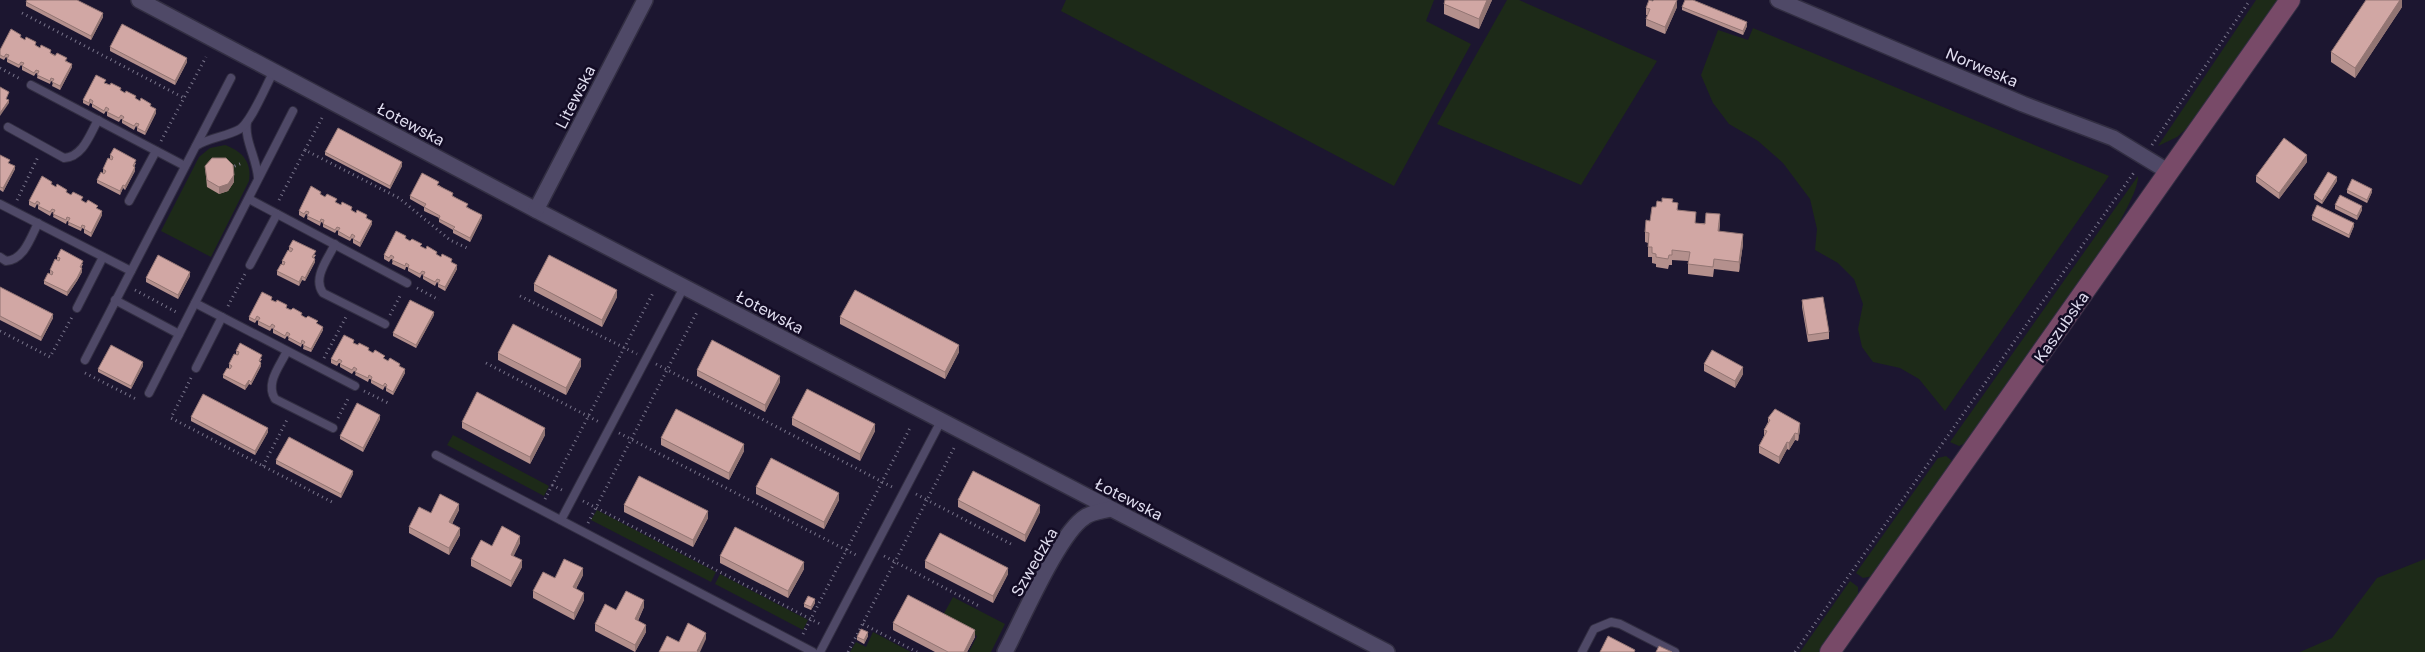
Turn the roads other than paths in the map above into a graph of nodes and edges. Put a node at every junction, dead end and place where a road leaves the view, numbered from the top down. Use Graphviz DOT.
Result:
graph roads {
  1 [pos="138,0"];
  2 [pos="645,0"];
  3 [pos="1778,0"];
  4 [pos="2290,0"];
  5 [pos="274,72"];
  6 [pos="231,78"];
  7 [pos="31,84"];
  8 [pos="293,111"];
  9 [pos="98,120"];
  10 [pos="247,121"];
  11 [pos="8,127"];
  12 [pos="194,148"];
  13 [pos="156,151"];
  14 [pos="185,166"];
  15 [pos="2169,172"];
  16 [pos="258,180"];
  17 [pos="249,199"];
  18 [pos="129,201"];
  19 [pos="0,204"];
  20 [pos="536,210"];
  21 [pos="275,213"];
  22 [pos="38,223"];
  23 [pos="335,244"];
  24 [pos="0,257"];
  25 [pos="103,257"];
  26 [pos="250,265"];
  27 [pos="131,271"];
  28 [pos="406,283"];
  29 [pos="684,287"];
  30 [pos="115,300"];
  31 [pos="195,304"];
  32 [pos="77,308"];
  33 [pos="222,317"];
  34 [pos="385,324"];
  35 [pos="179,334"];
  36 [pos="287,351"];
  37 [pos="85,360"];
  38 [pos="196,368"];
  39 [pos="355,386"];
  40 [pos="149,393"];
  41 [pos="941,421"];
  42 [pos="333,428"];
  43 [pos="436,455"];
  44 [pos="1110,509"];
  45 [pos="560,520"];
  46 [pos="813,652"];
  47 [pos="820,652"];
  48 [pos="1005,652"];
  49 [pos="1387,652"];
  50 [pos="1582,652"];
  51 [pos="1675,652"];
  52 [pos="1830,652"];
  1 -- 5 [label="street, Łotewska"];
  2 -- 20 [label="street, Litewska"];
  3 -- 15 [label="street, Norweska"];
  4 -- 15 [label="main road, Kaszubska"];
  5 -- 10 [label="lane"];
  5 -- 20 [label="street, Łotewska"];
  6 -- 12 [label="lane"];
  7 -- 9 [label="lane"];
  8 -- 16 [label="lane"];
  9 -- 11 [label="lane"];
  9 -- 13 [label="lane"];
  10 -- 12 [label="lane"];
  10 -- 16 [label="lane"];
  12 -- 14 [label="lane"];
  13 -- 14 [label="lane"];
  13 -- 18 [label="lane"];
  14 -- 27 [label="lane"];
  15 -- 52 [label="main road, Kaszubska"];
  16 -- 17 [label="lane"];
  17 -- 21 [label="lane"];
  17 -- 31 [label="lane"];
  19 -- 22 [label="lane"];
  20 -- 29 [label="street, Łotewska"];
  21 -- 23 [label="lane"];
  21 -- 26 [label="lane"];
  22 -- 24 [label="lane"];
  22 -- 25 [label="lane"];
  23 -- 28 [label="lane"];
  23 -- 34 [label="lane"];
  25 -- 27 [label="lane"];
  25 -- 32 [label="lane"];
  27 -- 30 [label="lane"];
  29 -- 41 [label="street, Łotewska"];
  29 -- 45 [label="lane"];
  30 -- 35 [label="lane"];
  30 -- 37 [label="lane"];
  31 -- 33 [label="lane"];
  31 -- 35 [label="lane"];
  33 -- 36 [label="lane"];
  33 -- 38 [label="lane"];
  35 -- 40 [label="lane"];
  36 -- 39 [label="lane"];
  36 -- 42 [label="lane"];
  41 -- 44 [label="street, Łotewska"];
  41 -- 47 [label="lane"];
  43 -- 45 [label="lane"];
  44 -- 48 [label="street, Szwedzka"];
  44 -- 49 [label="street, Łotewska"];
  45 -- 46 [label="lane"];
  50 -- 51 [label="lane"];
}
